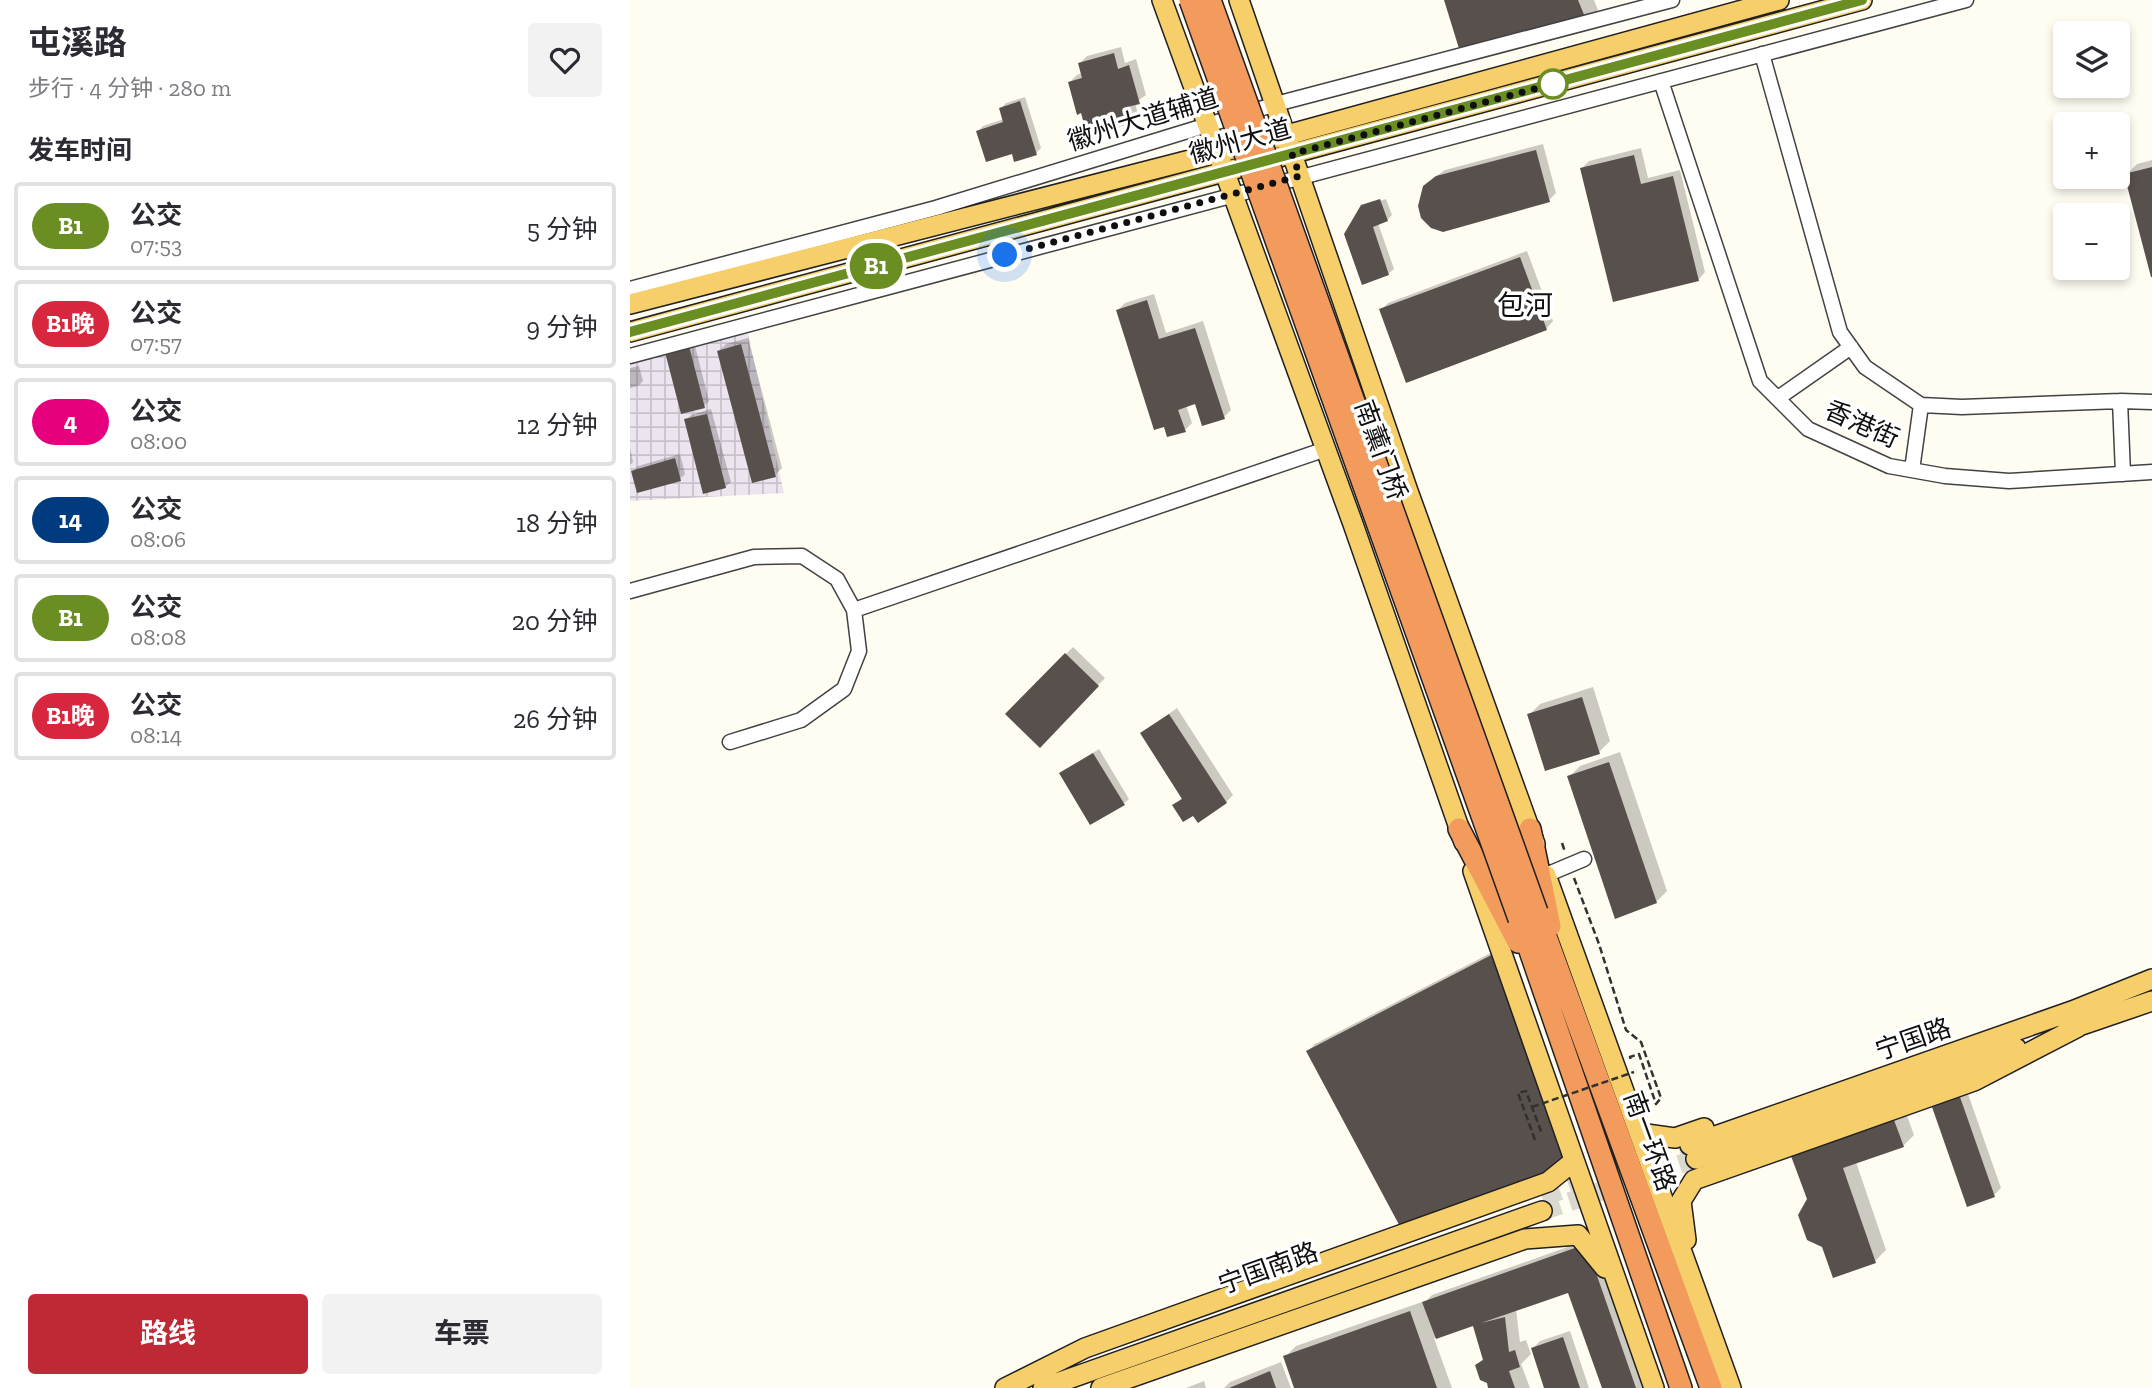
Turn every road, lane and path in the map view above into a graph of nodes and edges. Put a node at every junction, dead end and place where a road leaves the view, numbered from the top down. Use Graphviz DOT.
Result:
graph roads {
  1 [pos="1161,0"];
  2 [pos="1190,0"];
  3 [pos="1210,0"];
  4 [pos="1239,0"];
  5 [pos="1672,0"];
  6 [pos="1779,0"];
  7 [pos="1863,0"];
  8 [pos="1966,0"];
  9 [pos="1762,54"];
  10 [pos="1661,81"];
  11 [pos="1276,104"];
  12 [pos="1209,125"];
  13 [pos="1287,135"];
  14 [pos="1219,152"];
  15 [pos="1292,154"];
  16 [pos="1225,172"];
  17 [pos="1300,176"];
  18 [pos="1233,194"];
  19 [pos="630,289"];
  20 [pos="630,304"];
  21 [pos="630,332"];
  22 [pos="1851,347"];
  23 [pos="630,356"];
  24 [pos="1777,398"];
  25 [pos="2120,401"];
  26 [pos="2152,402"];
  27 [pos="1921,405"];
  28 [pos="1326,449"];
  29 [pos="1912,470"];
  30 [pos="2152,472"];
  31 [pos="2123,474"];
  32 [pos="630,591"];
  33 [pos="854,610"];
  34 [pos="730,742"];
  35 [pos="1459,829"];
  36 [pos="1530,829"];
  37 [pos="1584,859"];
  38 [pos="1546,876"];
  39 [pos="1579,890"];
  40 [pos="1528,916"];
  41 [pos="1559,973"];
  42 [pos="2152,979"];
  43 [pos="1546,997"];
  44 [pos="2152,1001"];
  45 [pos="2075,1019"];
  46 [pos="1532,1107"];
  47 [pos="1639,1133"];
  48 [pos="1542,1134"];
  49 [pos="1535,1140"];
  50 [pos="1693,1152"];
  51 [pos="1574,1160"];
  52 [pos="1691,1277"];
  53 [pos="1622,1298"];
  54 [pos="1702,1363"];
  55 [pos="1004,1388"];
  56 [pos="1013,1388"];
  57 [pos="1043,1388"];
  58 [pos="1101,1388"];
  59 [pos="1654,1388"];
  60 [pos="1681,1388"];
  61 [pos="1711,1388"];
  62 [pos="1731,1388"];
  1 -- 12 [label="main road"];
  2 -- 40 [label="highway, 南薰门桥, bridge"];
  3 -- 40 [label="highway, 南薰门桥, bridge"];
  4 -- 11 [label="main road"];
  5 -- 11 [label="street, 徽州大道辅道"];
  6 -- 13 [label="main road, 徽州大道"];
  7 -- 15 [label="main road, 徽州大道"];
  8 -- 9 [label="street"];
  9 -- 10 [label="street"];
  9 -- 22 [label="street"];
  10 -- 17 [label="street"];
  10 -- 24 [label="street, 香港街"];
  11 -- 12 [label="street, 徽州大道辅道"];
  11 -- 13 [label="main road"];
  12 -- 14 [label="main road"];
  12 -- 19 [label="street, 徽州大道辅道"];
  13 -- 14 [label="main road, 徽州大道"];
  13 -- 15 [label="main road"];
  14 -- 16 [label="main road"];
  14 -- 20 [label="main road, 徽州大道"];
  15 -- 16 [label="main road, 徽州大道"];
  15 -- 17 [label="main road"];
  16 -- 18 [label="main road"];
  16 -- 21 [label="main road, 徽州大道"];
  17 -- 18 [label="street"];
  17 -- 36 [label="main road"];
  18 -- 23 [label="street"];
  18 -- 28 [label="main road"];
  22 -- 24 [label="street"];
  22 -- 27 [label="street"];
  24 -- 29 [label="street, 香港街"];
  25 -- 26 [label="street"];
  25 -- 27 [label="street"];
  25 -- 31 [label="street"];
  27 -- 29 [label="street"];
  28 -- 33 [label="street"];
  28 -- 35 [label="main road"];
  29 -- 31 [label="street, 香港街"];
  30 -- 31 [label="street, 香港街"];
  32 -- 33 [label="street"];
  33 -- 34 [label="street"];
  35 -- 43 [label="highway"];
  35 -- 51 [label="main road"];
  36 -- 38 [label="main road"];
  36 -- 41 [label="highway"];
  37 -- 38 [label="street"];
  38 -- 47 [label="main road"];
  39 -- 46 [label="path, bridge"];
  40 -- 41 [label="highway, 南一环路"];
  40 -- 43 [label="highway, 南一环路"];
  41 -- 54 [label="highway, 南一环路"];
  42 -- 45 [label="main road, 宁国路"];
  43 -- 60 [label="highway, 南一环路"];
  44 -- 45 [label="main road, 宁国路"];
  45 -- 47 [label="main road"];
  45 -- 50 [label="main road, 宁国路"];
  45 -- 52 [label="main road"];
  46 -- 48 [label="path"];
  46 -- 49 [label="path"];
  47 -- 52 [label="main road"];
  51 -- 53 [label="main road"];
  51 -- 55 [label="main road"];
  52 -- 54 [label="main road"];
  52 -- 62 [label="main road"];
  53 -- 58 [label="main road"];
  53 -- 59 [label="main road"];
  54 -- 61 [label="highway, 南一环路"];
  56 -- 57 [label="main road, 宁国南路"];
}
